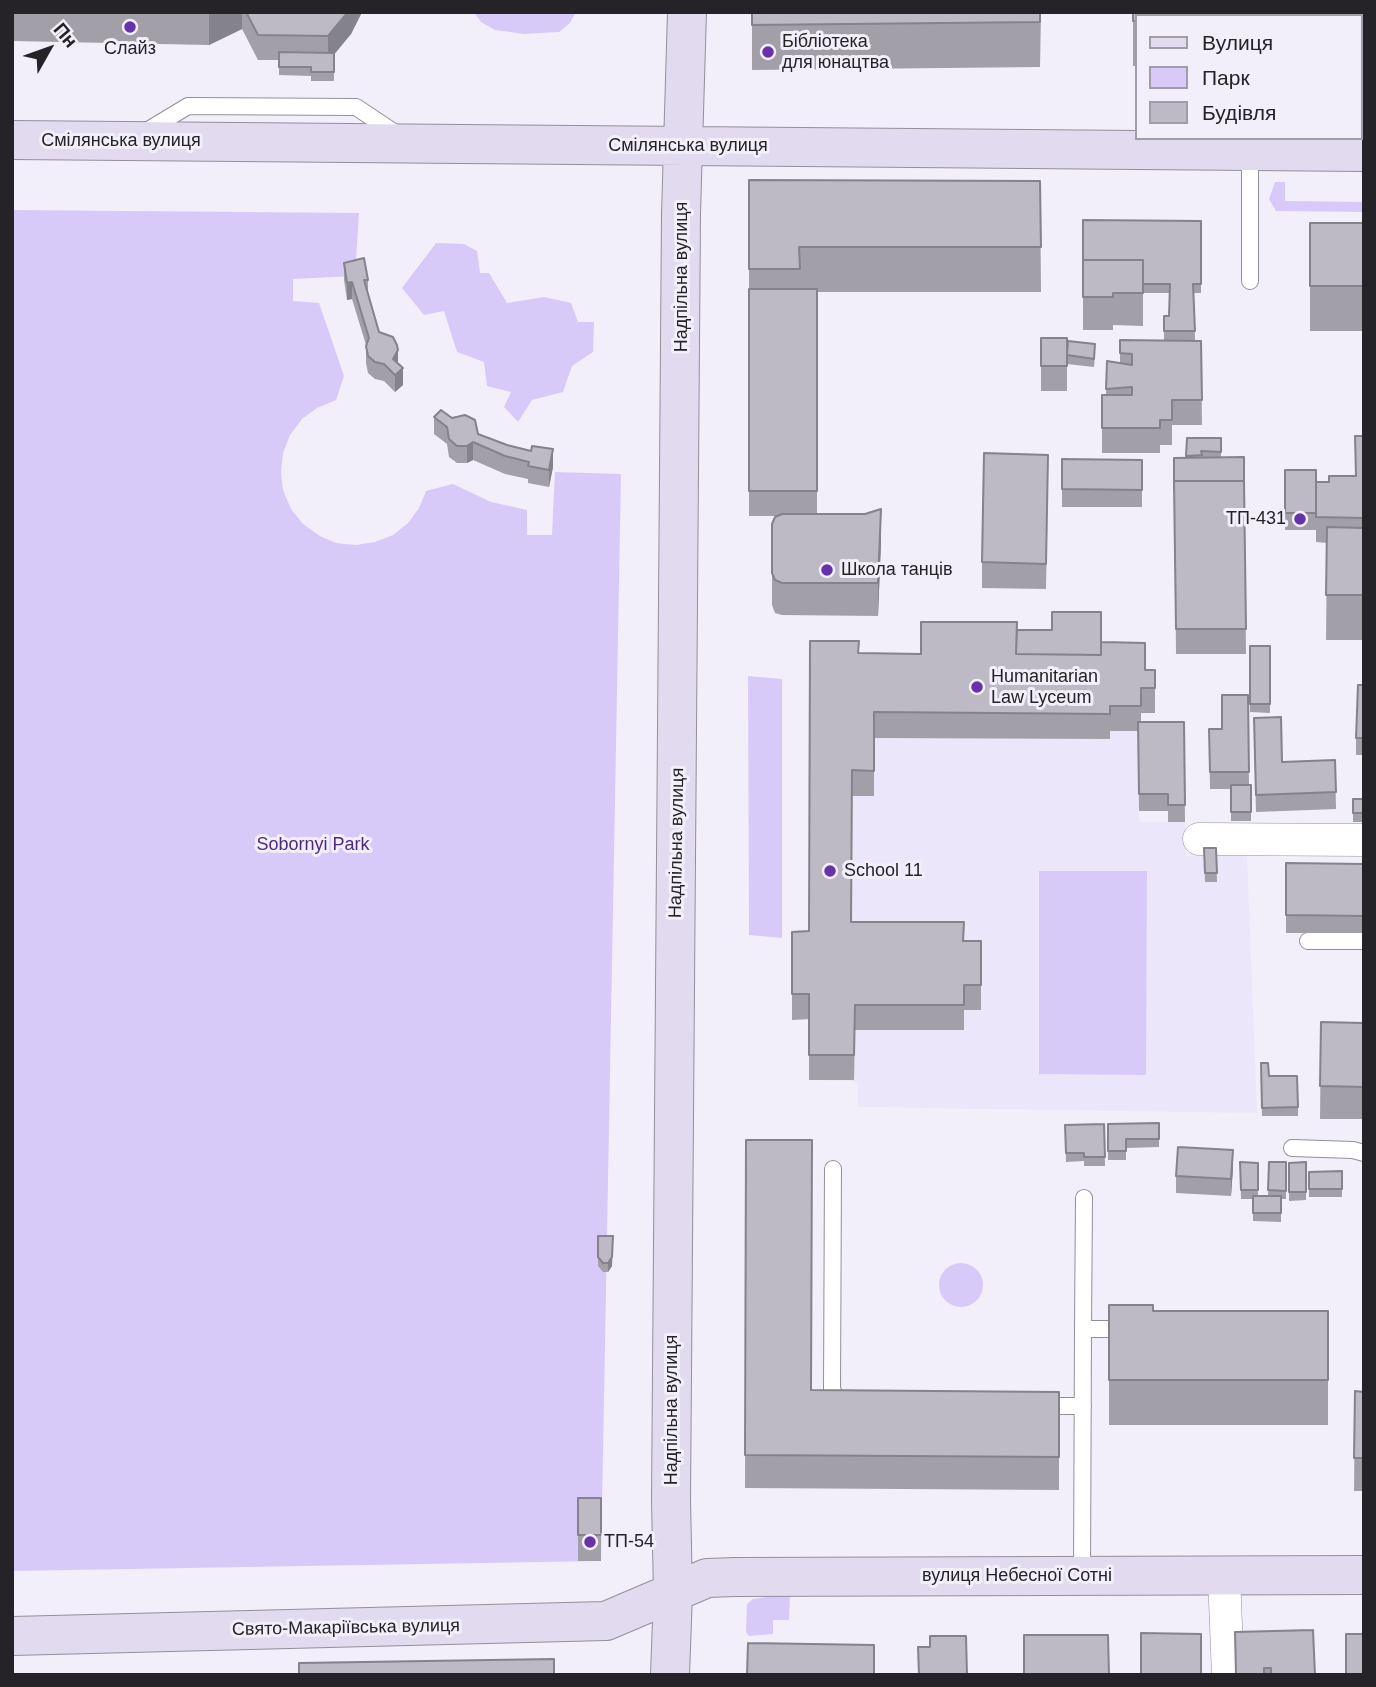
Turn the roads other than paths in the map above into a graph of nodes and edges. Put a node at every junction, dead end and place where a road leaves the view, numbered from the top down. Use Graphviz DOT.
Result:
graph roads {
  1 [pos="687,12"];
  2 [pos="12,140"];
  3 [pos="684,146"];
  4 [pos="1250,152"];
  5 [pos="1364,152"];
  6 [pos="1251,281"];
  7 [pos="1199,839"];
  8 [pos="1364,840"];
  9 [pos="1308,940"];
  10 [pos="1364,941"];
  11 [pos="1292,1148"];
  12 [pos="1364,1153"];
  13 [pos="833,1169"];
  14 [pos="1084,1198"];
  15 [pos="1083,1329"];
  16 [pos="1153,1329"];
  17 [pos="861,1405"];
  18 [pos="1028,1406"];
  19 [pos="1083,1406"];
  20 [pos="1364,1575"];
  21 [pos="1224,1576"];
  22 [pos="1082,1577"];
  23 [pos="673,1593"];
  24 [pos="12,1636"];
  25 [pos="670,1675"];
  26 [pos="1228,1675"];
  1 -- 3 [label="main road, Надпільна вулиця"];
  2 -- 3 [label="main road, Смілянська вулиця"];
  3 -- 4 [label="main road, Смілянська вулиця"];
  3 -- 23 [label="main road, Надпільна вулиця"];
  4 -- 5 [label="main road, Смілянська вулиця"];
  4 -- 6 [label="lane"];
  7 -- 8 [label="street"];
  9 -- 10 [label="lane"];
  11 -- 12 [label="lane"];
  13 -- 17 [label="lane"];
  14 -- 15 [label="lane"];
  15 -- 16 [label="lane"];
  15 -- 19 [label="lane"];
  18 -- 19 [label="lane"];
  19 -- 22 [label="lane"];
  20 -- 21 [label="main road, вулиця Небесної Сотні"];
  21 -- 22 [label="main road, вулиця Небесної Сотні"];
  21 -- 26 [label="street"];
  22 -- 23 [label="main road, вулиця Небесної Сотні"];
  23 -- 24 [label="main road, Свято-Макаріївська вулиця"];
  23 -- 25 [label="main road, Надпільна вулиця"];
}
